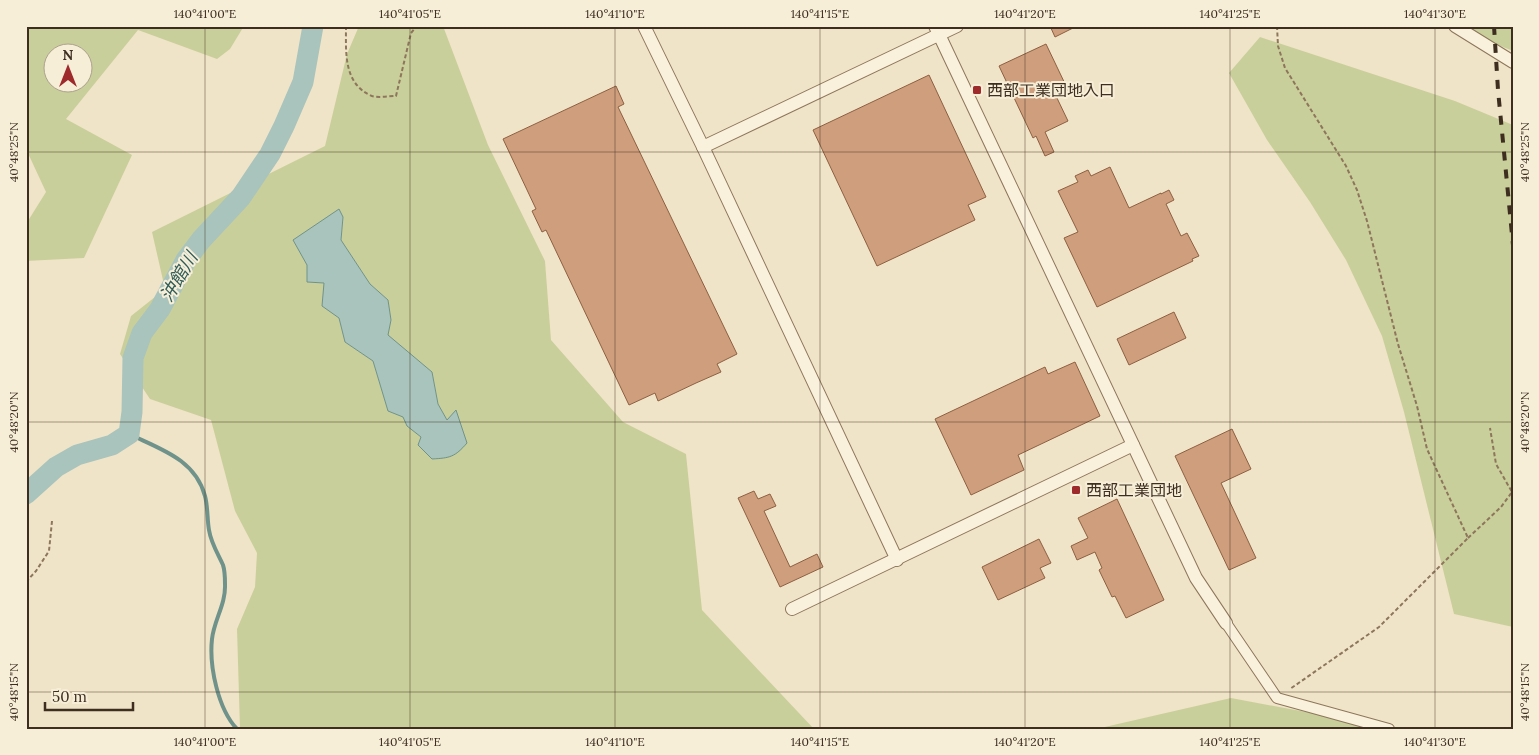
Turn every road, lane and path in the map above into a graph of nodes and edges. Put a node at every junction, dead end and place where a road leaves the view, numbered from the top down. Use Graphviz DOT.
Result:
graph roads {
  1 [pos="346,26"];
  2 [pos="417,26"];
  3 [pos="644,26"];
  4 [pos="957,26"];
  5 [pos="1277,26"];
  6 [pos="1455,26"];
  7 [pos="937,30"];
  8 [pos="1513,62"];
  9 [pos="703,147"];
  10 [pos="1490,428"];
  11 [pos="1133,445"];
  12 [pos="52,522"];
  13 [pos="1468,538"];
  14 [pos="896,560"];
  15 [pos="26,582"];
  16 [pos="792,609"];
  17 [pos="1226,623"];
  18 [pos="1277,698"];
  19 [pos="1389,729"];
  1 -- 2 [label="path"];
  3 -- 9 [label="street"];
  4 -- 7 [label="street"];
  5 -- 13 [label="path"];
  6 -- 8 [label="street"];
  7 -- 9 [label="street"];
  7 -- 11 [label="street"];
  9 -- 14 [label="street"];
  10 -- 13 [label="path"];
  11 -- 14 [label="street"];
  11 -- 17 [label="street"];
  12 -- 15 [label="path"];
  13 -- 18 [label="path"];
  14 -- 16 [label="street"];
  17 -- 18 [label="street"];
  18 -- 19 [label="street"];
}
